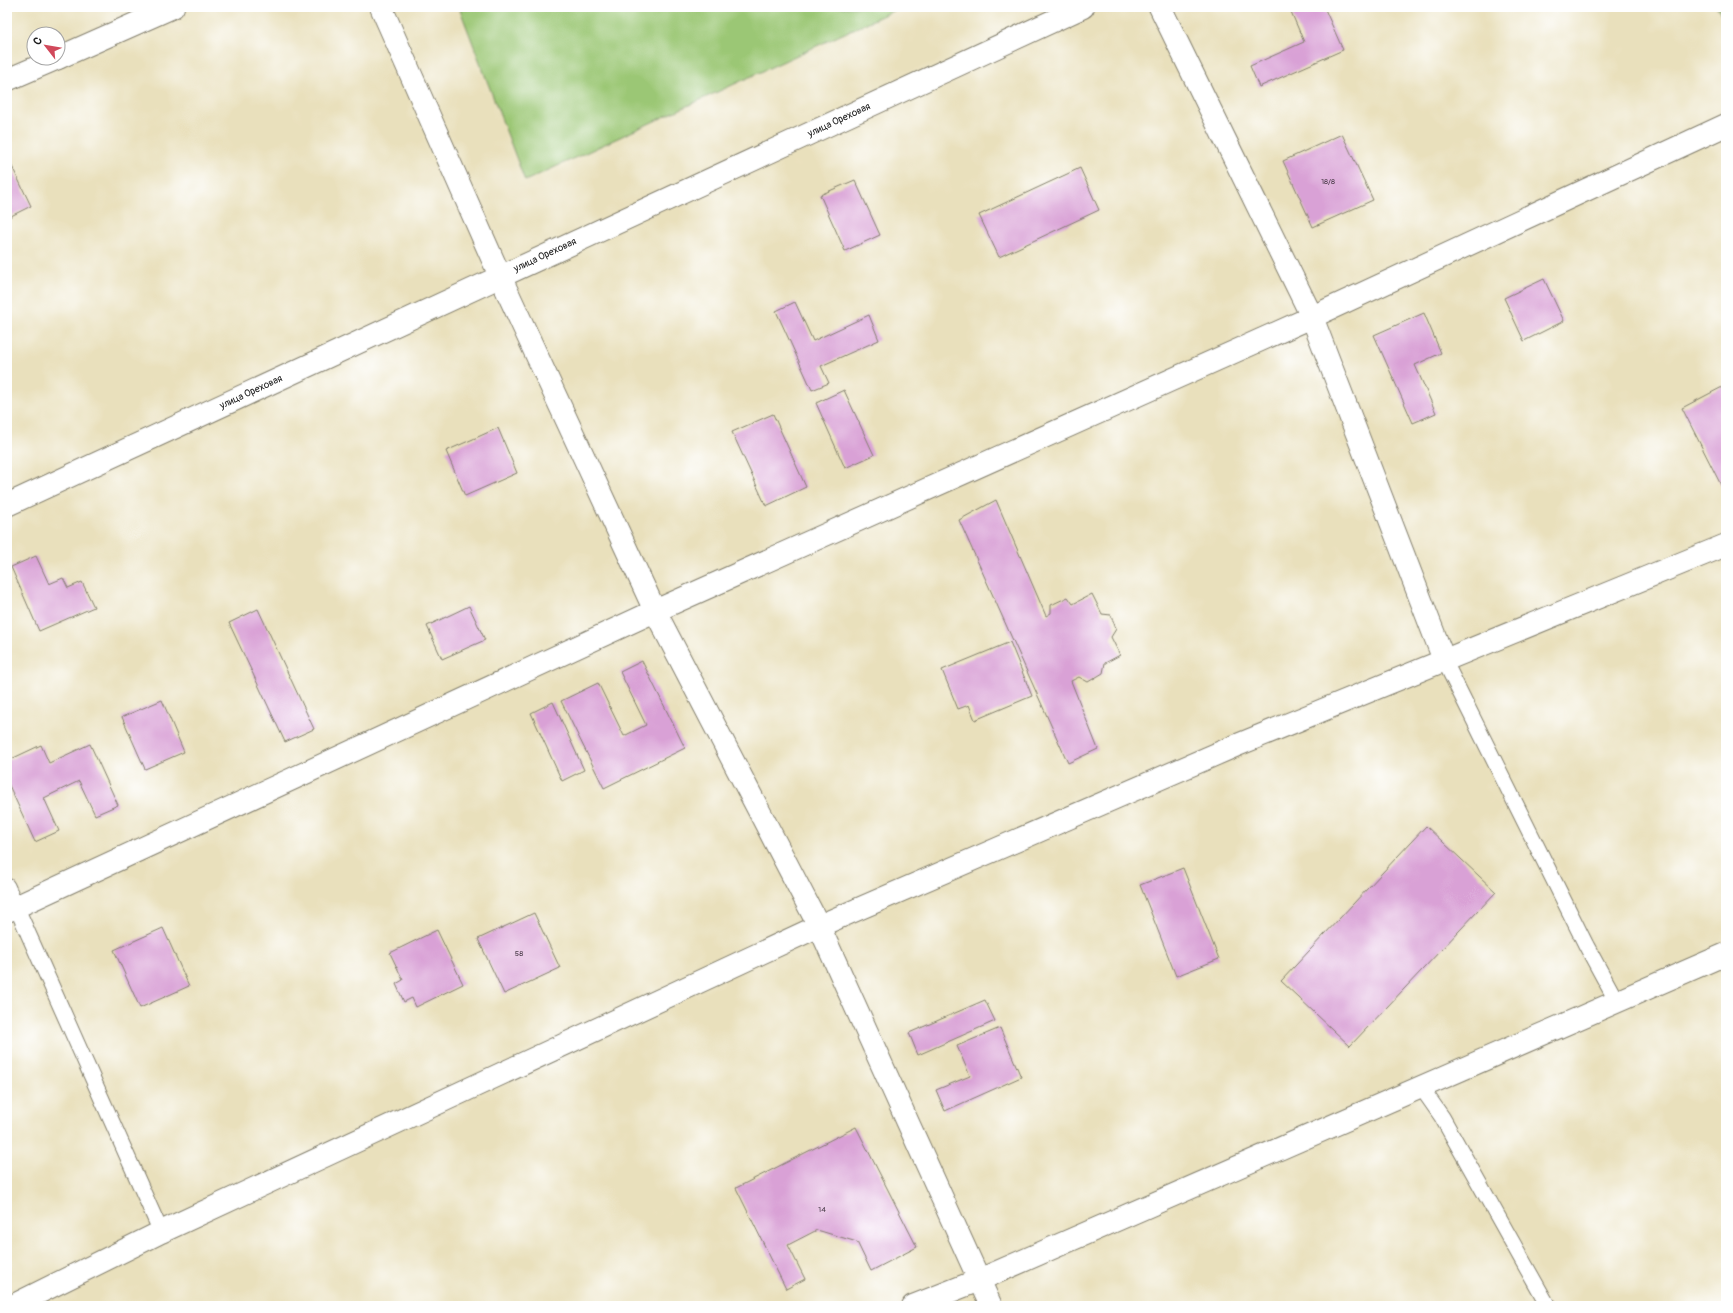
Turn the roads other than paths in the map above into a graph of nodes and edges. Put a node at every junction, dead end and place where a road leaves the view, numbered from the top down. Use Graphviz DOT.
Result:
graph roads {
  1 [pos="173,7"];
  2 [pos="381,7"];
  3 [pos="1083,7"];
  4 [pos="1160,7"];
  5 [pos="66,54"];
  6 [pos="39,66"];
  7 [pos="7,80"];
  8 [pos="1726,125"];
  9 [pos="500,276"];
  10 [pos="1312,317"];
  11 [pos="7,505"];
  12 [pos="1726,545"];
  13 [pos="655,611"];
  14 [pos="1444,660"];
  15 [pos="7,886"];
  16 [pos="12,909"];
  17 [pos="819,926"];
  18 [pos="1726,954"];
  19 [pos="1617,1002"];
  20 [pos="1421,1087"];
  21 [pos="160,1232"];
  22 [pos="979,1280"];
  23 [pos="12,1306"];
  24 [pos="912,1306"];
  25 [pos="991,1306"];
  26 [pos="1548,1306"];
  1 -- 5 [label="street"];
  2 -- 9 [label="street"];
  3 -- 9 [label="street, улица Ореховая"];
  4 -- 10 [label="street"];
  6 -- 7 [label="street"];
  8 -- 10 [label="street"];
  9 -- 11 [label="street, улица Ореховая"];
  9 -- 13 [label="street"];
  10 -- 13 [label="street"];
  10 -- 14 [label="street"];
  12 -- 14 [label="street"];
  13 -- 16 [label="street"];
  13 -- 17 [label="street"];
  14 -- 17 [label="street"];
  14 -- 19 [label="lane"];
  15 -- 16 [label="lane"];
  16 -- 21 [label="lane"];
  17 -- 21 [label="street"];
  17 -- 22 [label="street"];
  18 -- 19 [label="street"];
  19 -- 20 [label="street"];
  20 -- 22 [label="street"];
  20 -- 26 [label="lane"];
  21 -- 23 [label="street"];
  22 -- 24 [label="street"];
  22 -- 25 [label="street"];
}
